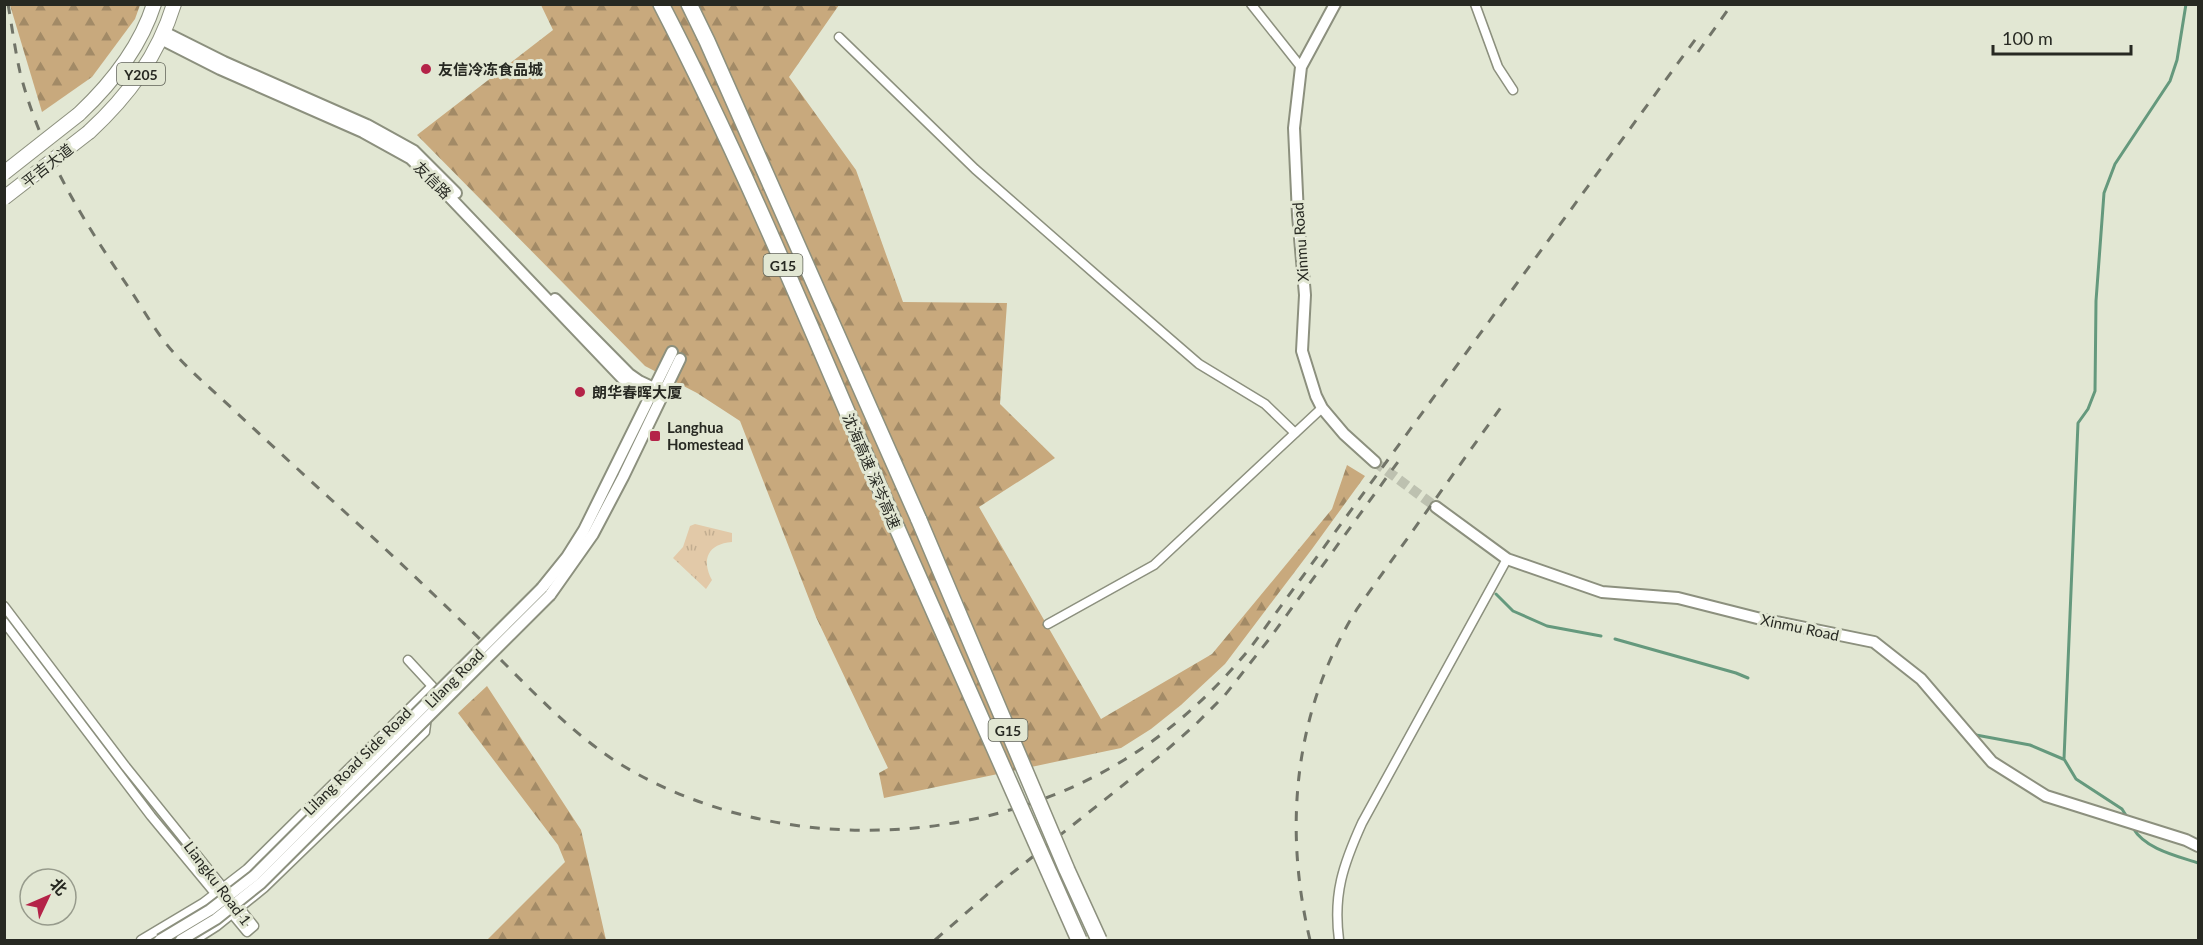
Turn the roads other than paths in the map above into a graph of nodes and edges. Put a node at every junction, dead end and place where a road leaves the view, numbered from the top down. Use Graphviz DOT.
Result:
graph roads {
  1 [pos="154,4"];
  2 [pos="174,4"];
  3 [pos="661,4"];
  4 [pos="688,4"];
  5 [pos="1251,4"];
  6 [pos="1335,4"];
  7 [pos="1475,4"];
  8 [pos="163,36"];
  9 [pos="839,37"];
  10 [pos="1301,68"];
  11 [pos="1513,90"];
  12 [pos="4,173"];
  13 [pos="4,198"];
  14 [pos="652,392"];
  15 [pos="1322,408"];
  16 [pos="1295,434"];
  17 [pos="1375,462"];
  18 [pos="1436,507"];
  19 [pos="1507,559"];
  20 [pos="546,592"];
  21 [pos="4,606"];
  22 [pos="4,622"];
  23 [pos="1048,624"];
  24 [pos="408,660"];
  25 [pos="432,686"];
  26 [pos="2199,846"];
  27 [pos="220,891"];
  28 [pos="236,912"];
  29 [pos="141,940"];
  30 [pos="160,940"];
  31 [pos="181,940"];
  32 [pos="195,940"];
  33 [pos="1079,940"];
  34 [pos="1099,940"];
  35 [pos="1339,940"];
  1 -- 12 [label="main road, 平吉大道 / Y205, bridge"];
  2 -- 8 [label="main road, Y205"];
  3 -- 33 [label="highway, 沈海高速 深岑高速 / G15, bridge"];
  4 -- 34 [label="highway, 沈海高速 深岑高速 / G15, bridge"];
  5 -- 10 [label="street"];
  6 -- 10 [label="street, Xinmu Road"];
  7 -- 11 [label="street"];
  8 -- 13 [label="main road, 平吉大道 / Y205, bridge"];
  8 -- 14 [label="street, 友信路"];
  9 -- 16 [label="street"];
  10 -- 15 [label="street, Xinmu Road"];
  14 -- 20 [label="street, Lilang Road"];
  14 -- 20 [label="street, Lilang Road"];
  15 -- 16 [label="street"];
  15 -- 17 [label="street, Xinmu Road"];
  16 -- 23 [label="street"];
  18 -- 19 [label="street, Xinmu Road"];
  19 -- 26 [label="street, Xinmu Road"];
  19 -- 35 [label="street"];
  20 -- 30 [label="street, Lilang Road, bridge"];
  20 -- 31 [label="street, Lilang Road, bridge"];
  21 -- 27 [label="street, Liangku Road 1"];
  22 -- 27 [label="street, Liangku Road 1"];
  24 -- 25 [label="street"];
  25 -- 27 [label="street, Lilang Road Side Road"];
  25 -- 28 [label="street, Lilang Road Side Road"];
  27 -- 28 [label="street, Liangku Road 1"];
  27 -- 29 [label="street, Lilang Road Side Road"];
  28 -- 32 [label="street, Lilang Road Side Road"];
}
